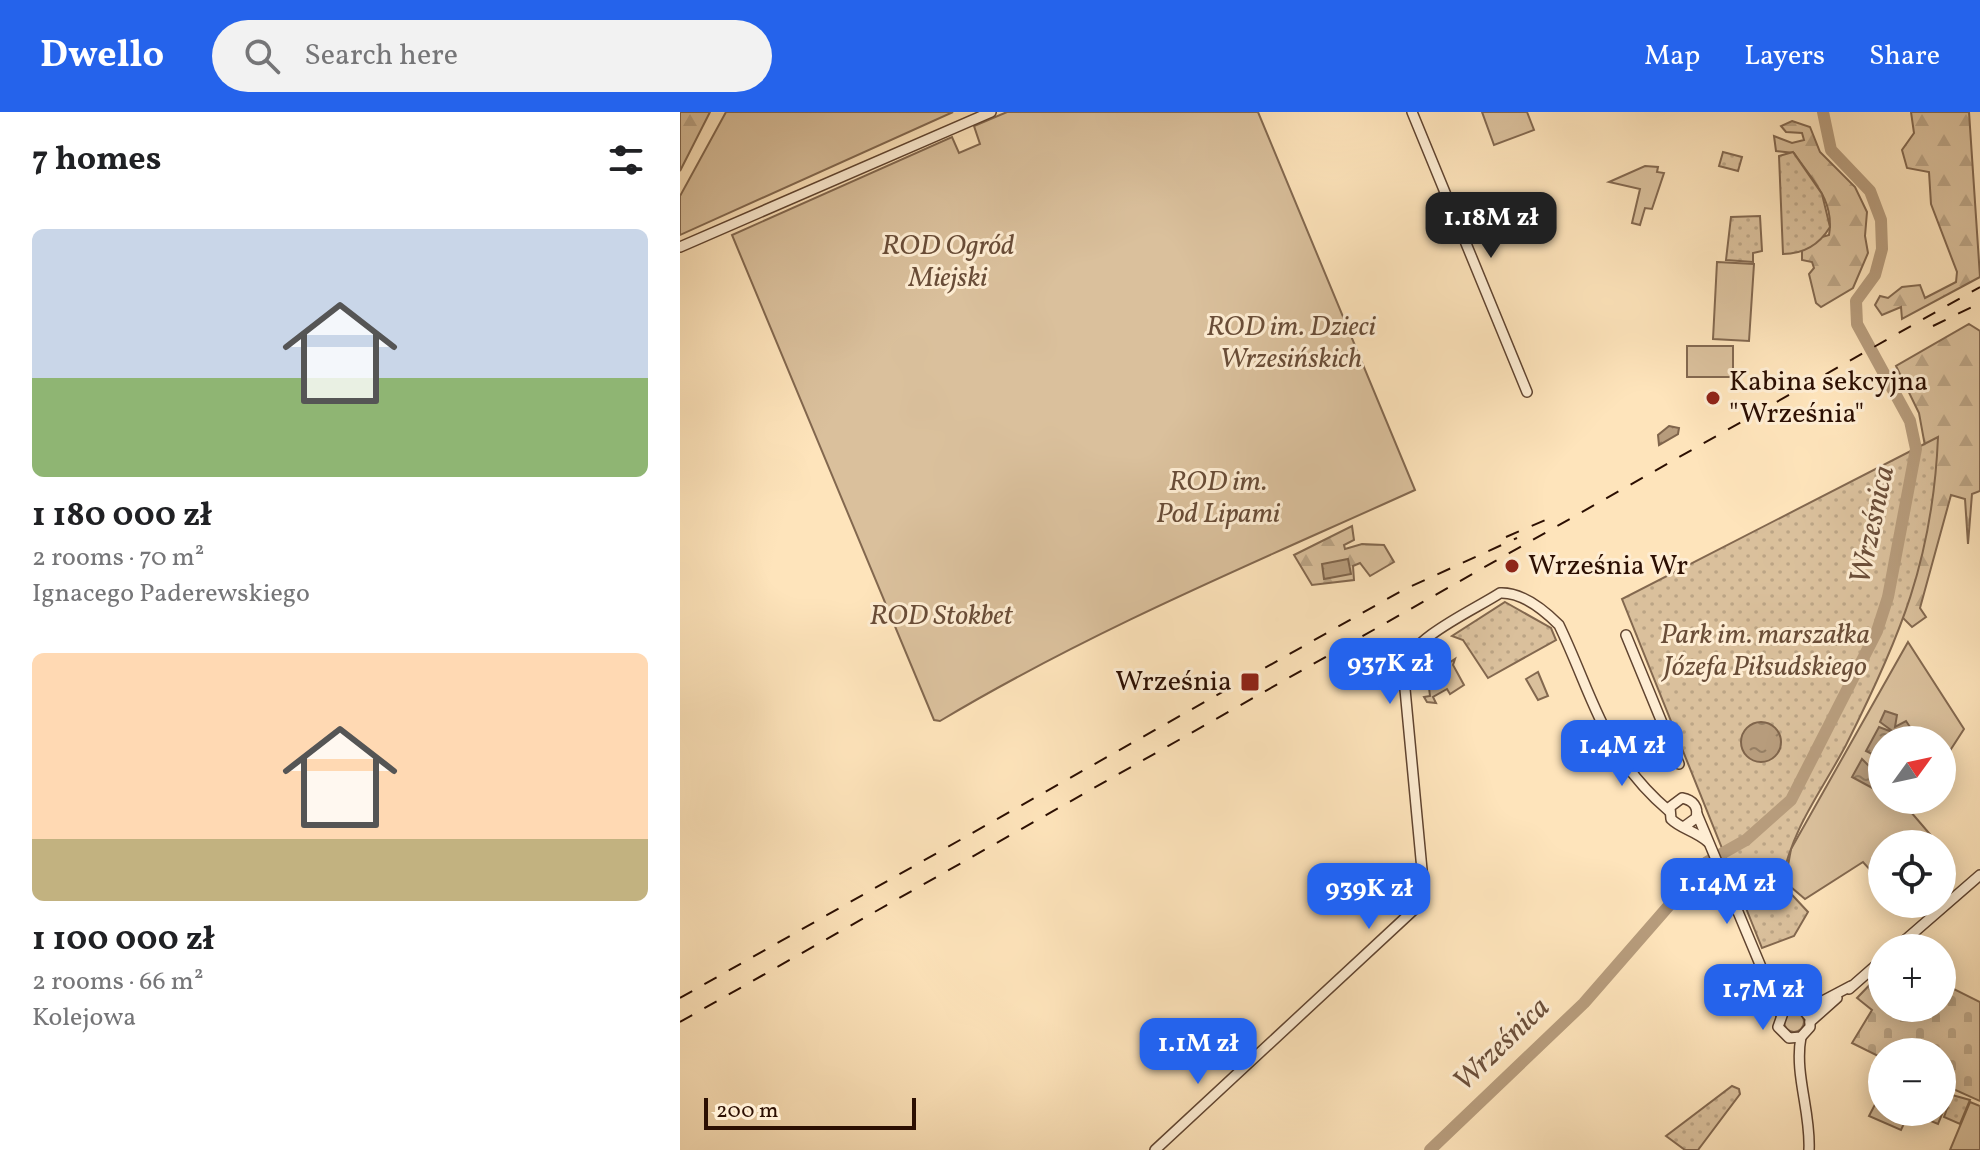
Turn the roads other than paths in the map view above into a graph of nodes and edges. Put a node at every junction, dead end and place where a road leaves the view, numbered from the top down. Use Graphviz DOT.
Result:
graph roads {
  1 [pos="991,112"];
  2 [pos="1412,112"];
  3 [pos="680,247"];
  4 [pos="1527,392"];
  5 [pos="1626,635"];
  6 [pos="1679,764"];
  7 [pos="1647,791"];
  8 [pos="1674,801"];
  9 [pos="1669,811"];
  10 [pos="1697,814"];
  11 [pos="1685,826"];
  12 [pos="1713,847"];
  13 [pos="1980,875"];
  14 [pos="1912,934"];
  15 [pos="1868,972"];
  16 [pos="1766,976"];
  17 [pos="1851,986"];
  18 [pos="1796,1007"];
  19 [pos="1780,1013"];
  20 [pos="1810,1022"];
  21 [pos="1796,1038"];
  22 [pos="1155,1150"];
  23 [pos="1809,1150"];
  1 -- 3 [label="street"];
  2 -- 4 [label="street"];
  5 -- 6 [label="street"];
  7 -- 8 [label="street"];
  7 -- 9 [label="street"];
  7 -- 22 [label="street"];
  8 -- 9 [label="street"];
  8 -- 10 [label="street"];
  9 -- 11 [label="street"];
  10 -- 11 [label="street"];
  10 -- 12 [label="street"];
  11 -- 12 [label="street"];
  12 -- 16 [label="street"];
  13 -- 14 [label="street"];
  15 -- 17 [label="street"];
  16 -- 18 [label="street"];
  16 -- 19 [label="street"];
  17 -- 18 [label="street"];
  17 -- 20 [label="street"];
  18 -- 19 [label="street"];
  18 -- 20 [label="street"];
  19 -- 21 [label="street"];
  20 -- 21 [label="street"];
  21 -- 23 [label="street"];
}
